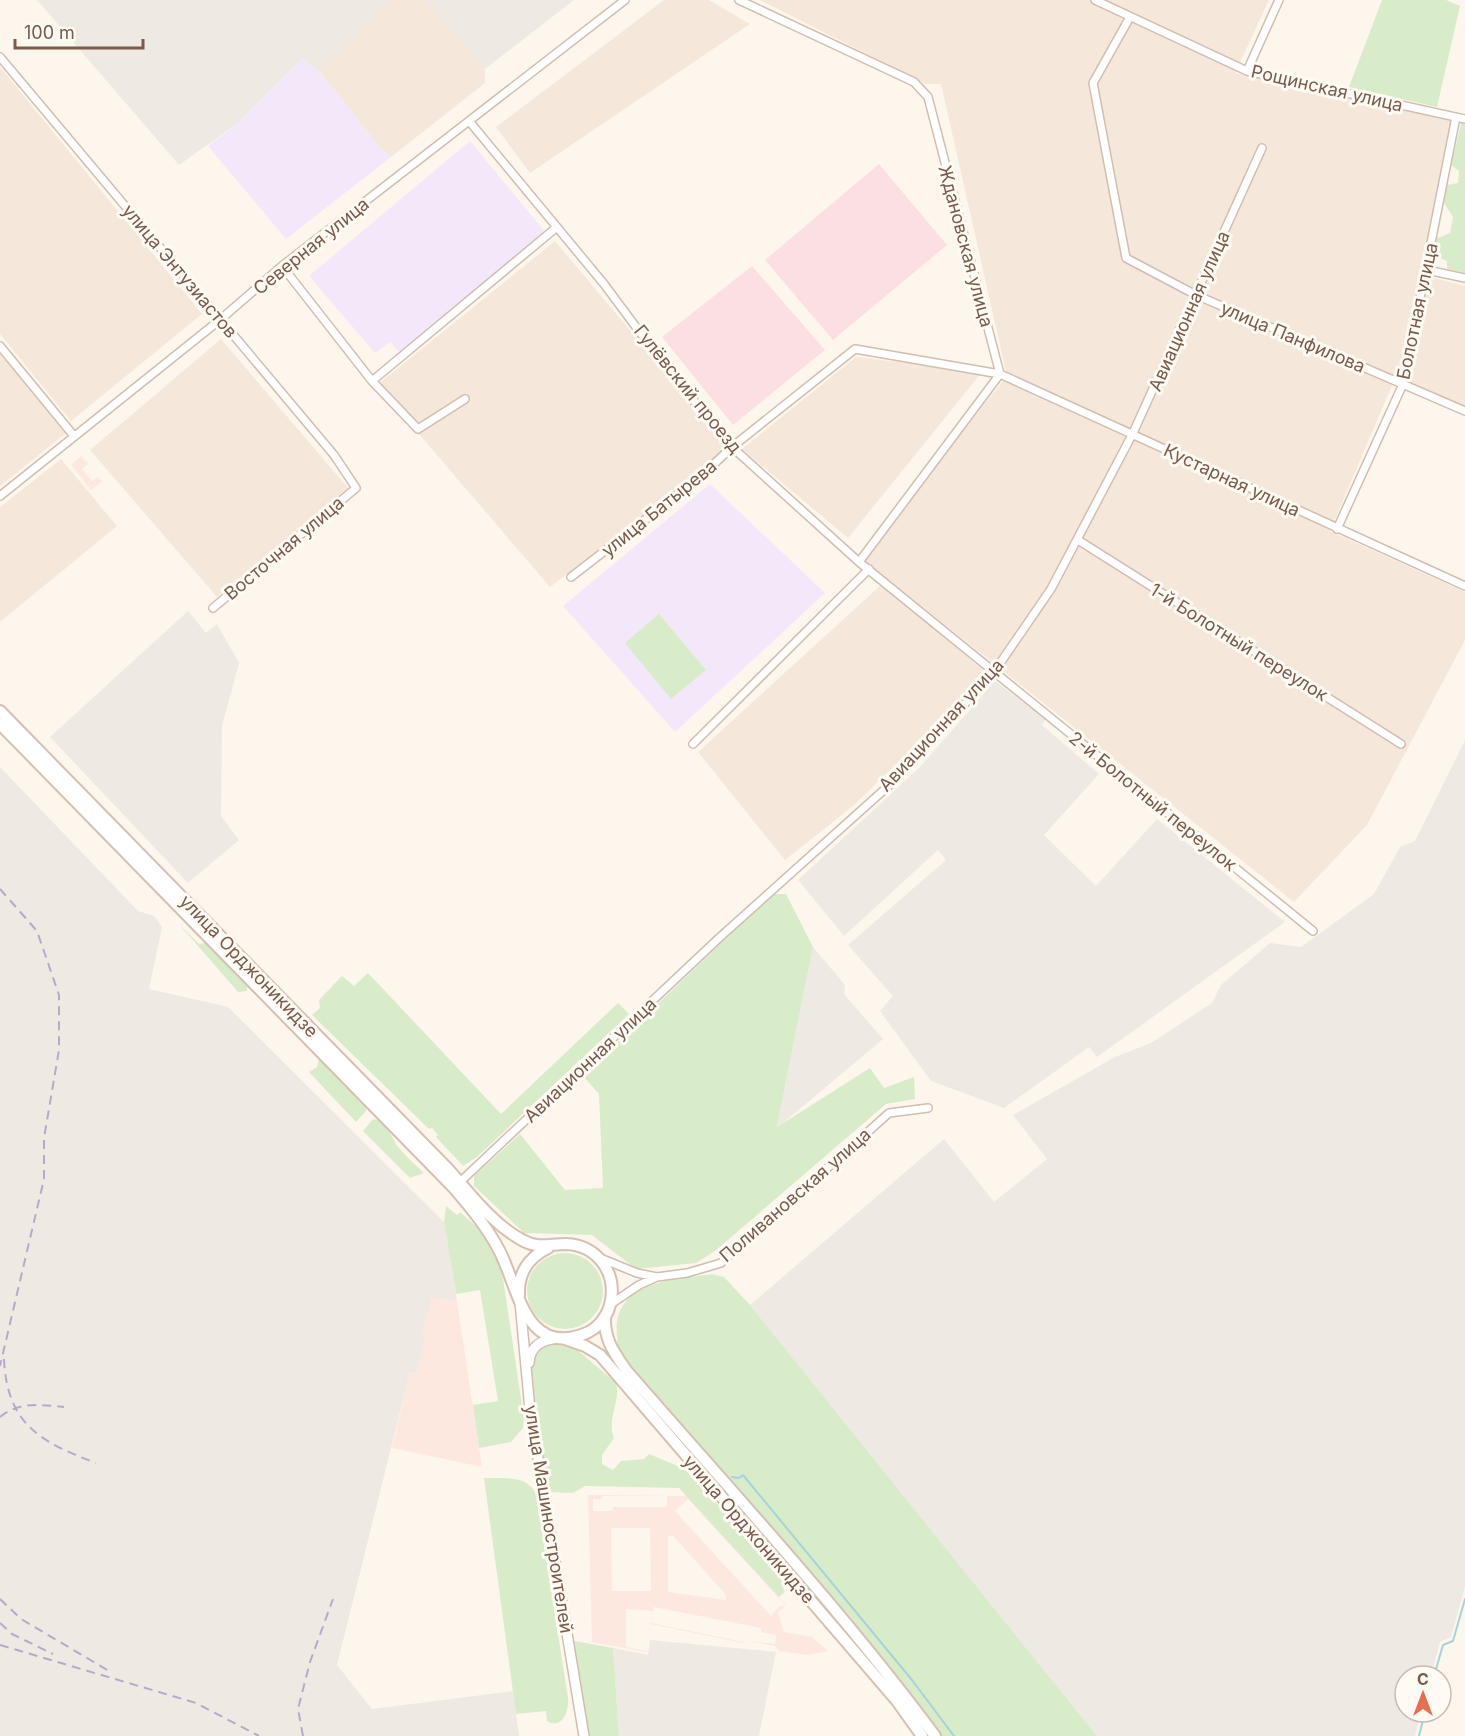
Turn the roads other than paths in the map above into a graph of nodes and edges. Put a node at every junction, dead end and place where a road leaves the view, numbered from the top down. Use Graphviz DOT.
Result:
graph roads {
  1 [pos="626,0"];
  2 [pos="739,0"];
  3 [pos="1095,0"];
  4 [pos="1279,0"];
  5 [pos="1130,17"];
  6 [pos="0,57"];
  7 [pos="1247,71"];
  8 [pos="1456,117"];
  9 [pos="1465,119"];
  10 [pos="469,121"];
  11 [pos="1262,148"];
  12 [pos="557,227"];
  13 [pos="282,266"];
  14 [pos="1427,270"];
  15 [pos="1465,278"];
  16 [pos="1196,295"];
  17 [pos="221,319"];
  18 [pos="0,346"];
  19 [pos="1000,374"];
  20 [pos="372,381"];
  21 [pos="1403,384"];
  22 [pos="465,399"];
  23 [pos="1465,411"];
  24 [pos="1133,433"];
  25 [pos="74,436"];
  26 [pos="732,447"];
  27 [pos="356,488"];
  28 [pos="0,496"];
  29 [pos="1337,529"];
  30 [pos="1078,540"];
  31 [pos="859,561"];
  32 [pos="870,569"];
  33 [pos="571,577"];
  34 [pos="1465,586"];
  35 [pos="213,608"];
  36 [pos="994,672"];
  37 [pos="0,711"];
  38 [pos="0,724"];
  39 [pos="693,744"];
  40 [pos="1401,744"];
  41 [pos="1313,931"];
  42 [pos="928,1108"];
  43 [pos="460,1182"];
  44 [pos="492,1225"];
  45 [pos="551,1246"];
  46 [pos="598,1257"];
  47 [pos="657,1277"];
  48 [pos="519,1301"];
  49 [pos="611,1304"];
  50 [pos="605,1316"];
  51 [pos="562,1338"];
  52 [pos="530,1410"];
  53 [pos="584,1736"];
  54 [pos="922,1736"];
  55 [pos="935,1736"];
  1 -- 10 [label="street, Северная улица"];
  2 -- 19 [label="street, Ждановская улица"];
  3 -- 5 [label="street, Рощинская улица"];
  4 -- 7 [label="street"];
  5 -- 7 [label="street, Рощинская улица"];
  5 -- 16 [label="street, улица Панфилова"];
  6 -- 17 [label="street, улица Энтузиастов"];
  7 -- 8 [label="street, Рощинская улица"];
  8 -- 9 [label="street, Рощинская улица"];
  8 -- 14 [label="street, Болотная улица"];
  10 -- 12 [label="street, Гулёвский проезд"];
  10 -- 13 [label="street, Северная улица"];
  11 -- 16 [label="street, Авиационная улица"];
  12 -- 20 [label="street"];
  12 -- 26 [label="street, Гулёвский проезд"];
  13 -- 17 [label="street, Северная улица"];
  13 -- 20 [label="street"];
  14 -- 15 [label="street"];
  14 -- 21 [label="street, Болотная улица"];
  16 -- 21 [label="street, улица Панфилова"];
  16 -- 24 [label="street, Авиационная улица"];
  17 -- 25 [label="street, Северная улица"];
  17 -- 27 [label="street, улица Энтузиастов"];
  18 -- 25 [label="street"];
  19 -- 24 [label="street, Кустарная улица"];
  19 -- 26 [label="street, улица Батырева"];
  19 -- 31 [label="street"];
  20 -- 22 [label="street"];
  21 -- 23 [label="street, улица Панфилова"];
  21 -- 29 [label="street, Болотная улица"];
  24 -- 29 [label="street, Кустарная улица"];
  24 -- 30 [label="street, Авиационная улица"];
  25 -- 28 [label="street, Северная улица"];
  26 -- 31 [label="street, Гулёвский проезд"];
  26 -- 33 [label="street, улица Батырева"];
  27 -- 35 [label="street, Восточная улица"];
  29 -- 34 [label="street, Кустарная улица"];
  30 -- 36 [label="street, Авиационная улица"];
  30 -- 40 [label="street, 1-й Болотный переулок"];
  31 -- 32 [label="street, Гулёвский проезд"];
  32 -- 36 [label="street, Гулёвский проезд"];
  32 -- 39 [label="street"];
  36 -- 41 [label="street, 2-й Болотный переулок"];
  36 -- 43 [label="street, Авиационная улица"];
  37 -- 43 [label="main road, улица Орджоникидзе"];
  38 -- 44 [label="main road, улица Орджоникидзе"];
  42 -- 47 [label="street, Поливановская улица"];
  43 -- 44 [label="main road, улица Орджоникидзе"];
  44 -- 45 [label="main road"];
  44 -- 48 [label="main road"];
  45 -- 46 [label="main road"];
  45 -- 48 [label="main road"];
  46 -- 47 [label="street"];
  46 -- 49 [label="main road"];
  47 -- 49 [label="street"];
  48 -- 51 [label="main road"];
  48 -- 52 [label="street, улица Машиностроителей"];
  49 -- 50 [label="main road"];
  50 -- 51 [label="main road"];
  50 -- 55 [label="main road, улица Орджоникидзе"];
  51 -- 52 [label="street"];
  51 -- 54 [label="main road, улица Орджоникидзе"];
  52 -- 53 [label="street, улица Машиностроителей"];
}
